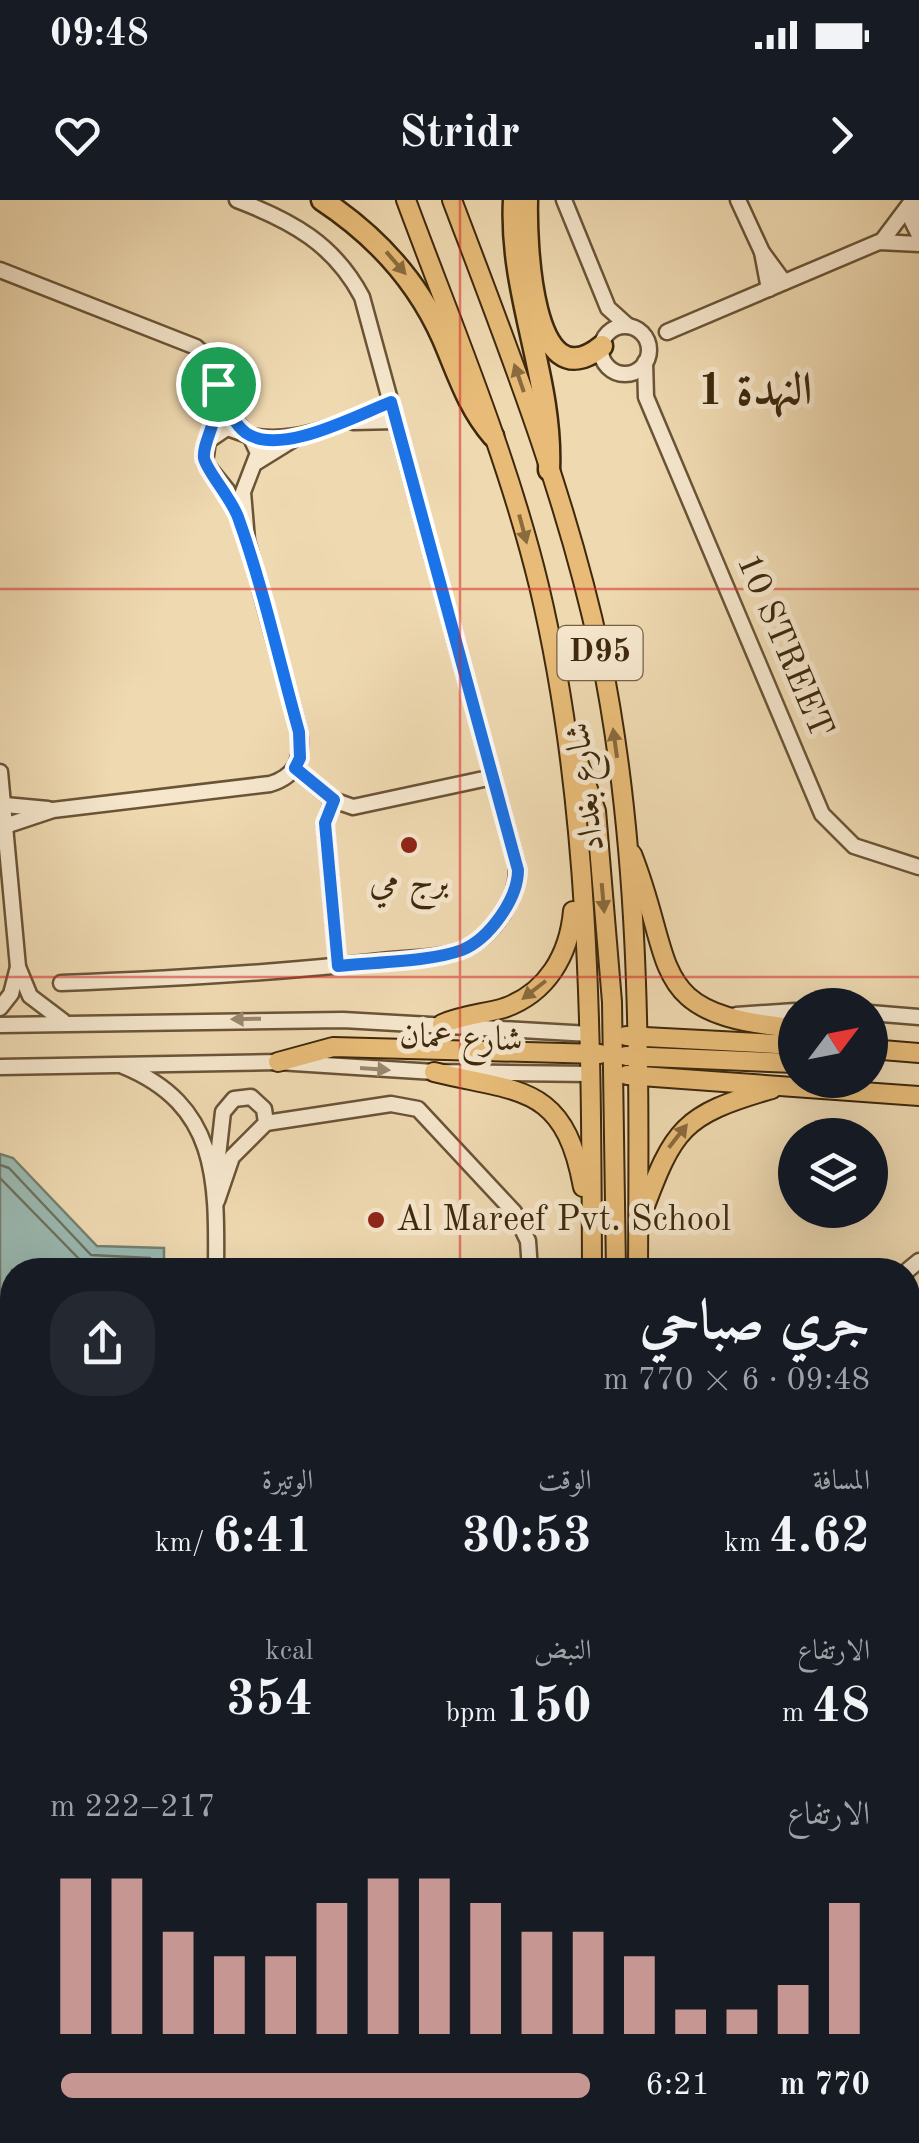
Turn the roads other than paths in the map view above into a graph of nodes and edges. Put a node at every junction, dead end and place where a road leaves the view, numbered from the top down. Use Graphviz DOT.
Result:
graph roads {
  1 [pos="238,200"];
  2 [pos="322,200"];
  3 [pos="406,200"];
  4 [pos="452,200"];
  5 [pos="514,200"];
  6 [pos="527,200"];
  7 [pos="564,200"];
  8 [pos="738,200"];
  9 [pos="912,200"];
  10 [pos="919,235"];
  11 [pos="882,241"];
  12 [pos="919,244"];
  13 [pos="762,252"];
  14 [pos="0,270"];
  15 [pos="784,282"];
  16 [pos="770,288"];
  17 [pos="608,308"];
  18 [pos="632,328"];
  19 [pos="667,332"];
  20 [pos="604,341"];
  21 [pos="647,359"];
  22 [pos="618,372"];
  23 [pos="218,384"];
  24 [pos="646,397"];
  25 [pos="391,402"];
  26 [pos="396,421"];
  27 [pos="348,423"];
  28 [pos="247,434"];
  29 [pos="212,435"];
  30 [pos="299,436"];
  31 [pos="493,436"];
  32 [pos="254,468"];
  33 [pos="549,470"];
  34 [pos="220,480"];
  35 [pos="247,540"];
  36 [pos="567,736"];
  37 [pos="295,768"];
  38 [pos="0,772"];
  39 [pos="493,777"];
  40 [pos="334,800"];
  41 [pos="5,804"];
  42 [pos="53,810"];
  43 [pos="8,826"];
  44 [pos="626,840"];
  45 [pos="919,867"];
  46 [pos="578,871"];
  47 [pos="338,966"];
  48 [pos="18,967"];
  49 [pos="62,983"];
  50 [pos="0,1008"];
  51 [pos="778,1013"];
  52 [pos="888,1014"];
  53 [pos="919,1017"];
  54 [pos="724,1018"];
  55 [pos="66,1022"];
  56 [pos="442,1024"];
  57 [pos="0,1025"];
  58 [pos="778,1026"];
  59 [pos="590,1034"];
  60 [pos="614,1035"];
  61 [pos="636,1036"];
  62 [pos="778,1044"];
  63 [pos="888,1049"];
  64 [pos="919,1052"];
  65 [pos="590,1054"];
  66 [pos="113,1062"];
  67 [pos="278,1062"];
  68 [pos="778,1062"];
  69 [pos="614,1065"];
  70 [pos="636,1066"];
  71 [pos="0,1067"];
  72 [pos="434,1072"];
  73 [pos="591,1074"];
  74 [pos="778,1085"];
  75 [pos="778,1087"];
  76 [pos="888,1094"];
  77 [pos="919,1096"];
  78 [pos="266,1122"];
  79 [pos="215,1196"];
  80 [pos="591,1218"];
  81 [pos="638,1224"];
  82 [pos="216,1258"];
  83 [pos="529,1258"];
  84 [pos="592,1258"];
  85 [pos="616,1258"];
  86 [pos="638,1258"];
  1 -- 25 [label="street"];
  2 -- 31 [label="highway, one-way"];
  3 -- 31 [label="main road, شارع بغداد / D95"];
  33 -- 4 [label="main road, شارع بغداد / D95, one-way"];
  5 -- 33 [label="highway"];
  6 -- 20 [label="highway"];
  7 -- 17 [label="street"];
  8 -- 13 [label="street"];
  9 -- 10 [label="street"];
  9 -- 11 [label="street"];
  11 -- 12 [label="street"];
  11 -- 15 [label="street"];
  13 -- 15 [label="street"];
  13 -- 16 [label="street"];
  14 -- 23 [label="street"];
  15 -- 16 [label="street"];
  16 -- 19 [label="street"];
  17 -- 18 [label="street"];
  17 -- 20 [label="street"];
  18 -- 19 [label="street"];
  18 -- 20 [label="street"];
  18 -- 21 [label="street"];
  19 -- 21 [label="street"];
  20 -- 22 [label="street"];
  21 -- 22 [label="street"];
  21 -- 24 [label="street"];
  22 -- 24 [label="street"];
  23 -- 28 [label="street"];
  23 -- 29 [label="street"];
  24 -- 45 [label="street, 10 STREET"];
  25 -- 26 [label="street"];
  25 -- 27 [label="street"];
  26 -- 27 [label="street"];
  26 -- 39 [label="street"];
  27 -- 30 [label="street"];
  28 -- 29 [label="street"];
  28 -- 30 [label="street"];
  28 -- 32 [label="street"];
  29 -- 34 [label="street"];
  30 -- 32 [label="street"];
  31 -- 36 [label="main road, شارع بغداد / D95, one-way"];
  32 -- 34 [label="street"];
  32 -- 35 [label="street"];
  44 -- 33 [label="main road, شارع بغداد / D95, one-way"];
  34 -- 35 [label="street"];
  35 -- 37 [label="street"];
  36 -- 46 [label="main road, شارع بغداد / D95"];
  36 -- 60 [label="main road, one-way"];
  37 -- 40 [label="street"];
  37 -- 42 [label="street"];
  38 -- 41 [label="street"];
  39 -- 40 [label="street"];
  39 -- 47 [label="street"];
  40 -- 47 [label="street"];
  41 -- 42 [label="street"];
  41 -- 43 [label="street"];
  42 -- 43 [label="street"];
  43 -- 48 [label="street"];
  44 -- 54 [label="main road"];
  44 -- 61 [label="main road, شارع بغداد / D95"];
  46 -- 56 [label="main road, one-way"];
  46 -- 59 [label="main road, شارع بغداد / D95"];
  47 -- 49 [label="street"];
  48 -- 50 [label="street"];
  48 -- 55 [label="street"];
  51 -- 54 [label="street"];
  52 -- 53 [label="street"];
  54 -- 58 [label="main road"];
  56 -- 55 [label="street, شارع عمان, one-way"];
  55 -- 57 [label="street, شارع عمان"];
  56 -- 59 [label="street, شارع عمان"];
  59 -- 60 [label="main road, شارع عمان"];
  59 -- 65 [label="main road, شارع بغداد / D95"];
  60 -- 61 [label="main road, شارع عمان"];
  60 -- 69 [label="main road"];
  61 -- 62 [label="main road, شارع عمان"];
  61 -- 70 [label="main road, شارع بغداد / D95"];
  63 -- 64 [label="main road"];
  65 -- 67 [label="main road"];
  65 -- 69 [label="main road"];
  65 -- 73 [label="main road, شارع بغداد / D95"];
  66 -- 67 [label="street, شارع عمان"];
  66 -- 71 [label="street, شارع عمان"];
  66 -- 79 [label="street"];
  67 -- 72 [label="street, شارع عمان, one-way"];
  68 -- 70 [label="main road"];
  69 -- 70 [label="main road, شارع عمان"];
  69 -- 73 [label="main road, شارع عمان"];
  69 -- 85 [label="main road"];
  70 -- 74 [label="main road, شارع عمان"];
  70 -- 81 [label="main road, شارع بغداد / D95"];
  72 -- 73 [label="street, شارع عمان"];
  72 -- 80 [label="main road"];
  73 -- 80 [label="main road, شارع بغداد / D95"];
  81 -- 75 [label="main road, one-way"];
  76 -- 77 [label="main road, شارع عمان"];
  78 -- 79 [label="street"];
  78 -- 79 [label="street"];
  78 -- 83 [label="street"];
  79 -- 82 [label="street"];
  80 -- 84 [label="main road, شارع بغداد / D95"];
  81 -- 86 [label="main road, شارع بغداد / D95"];
}
